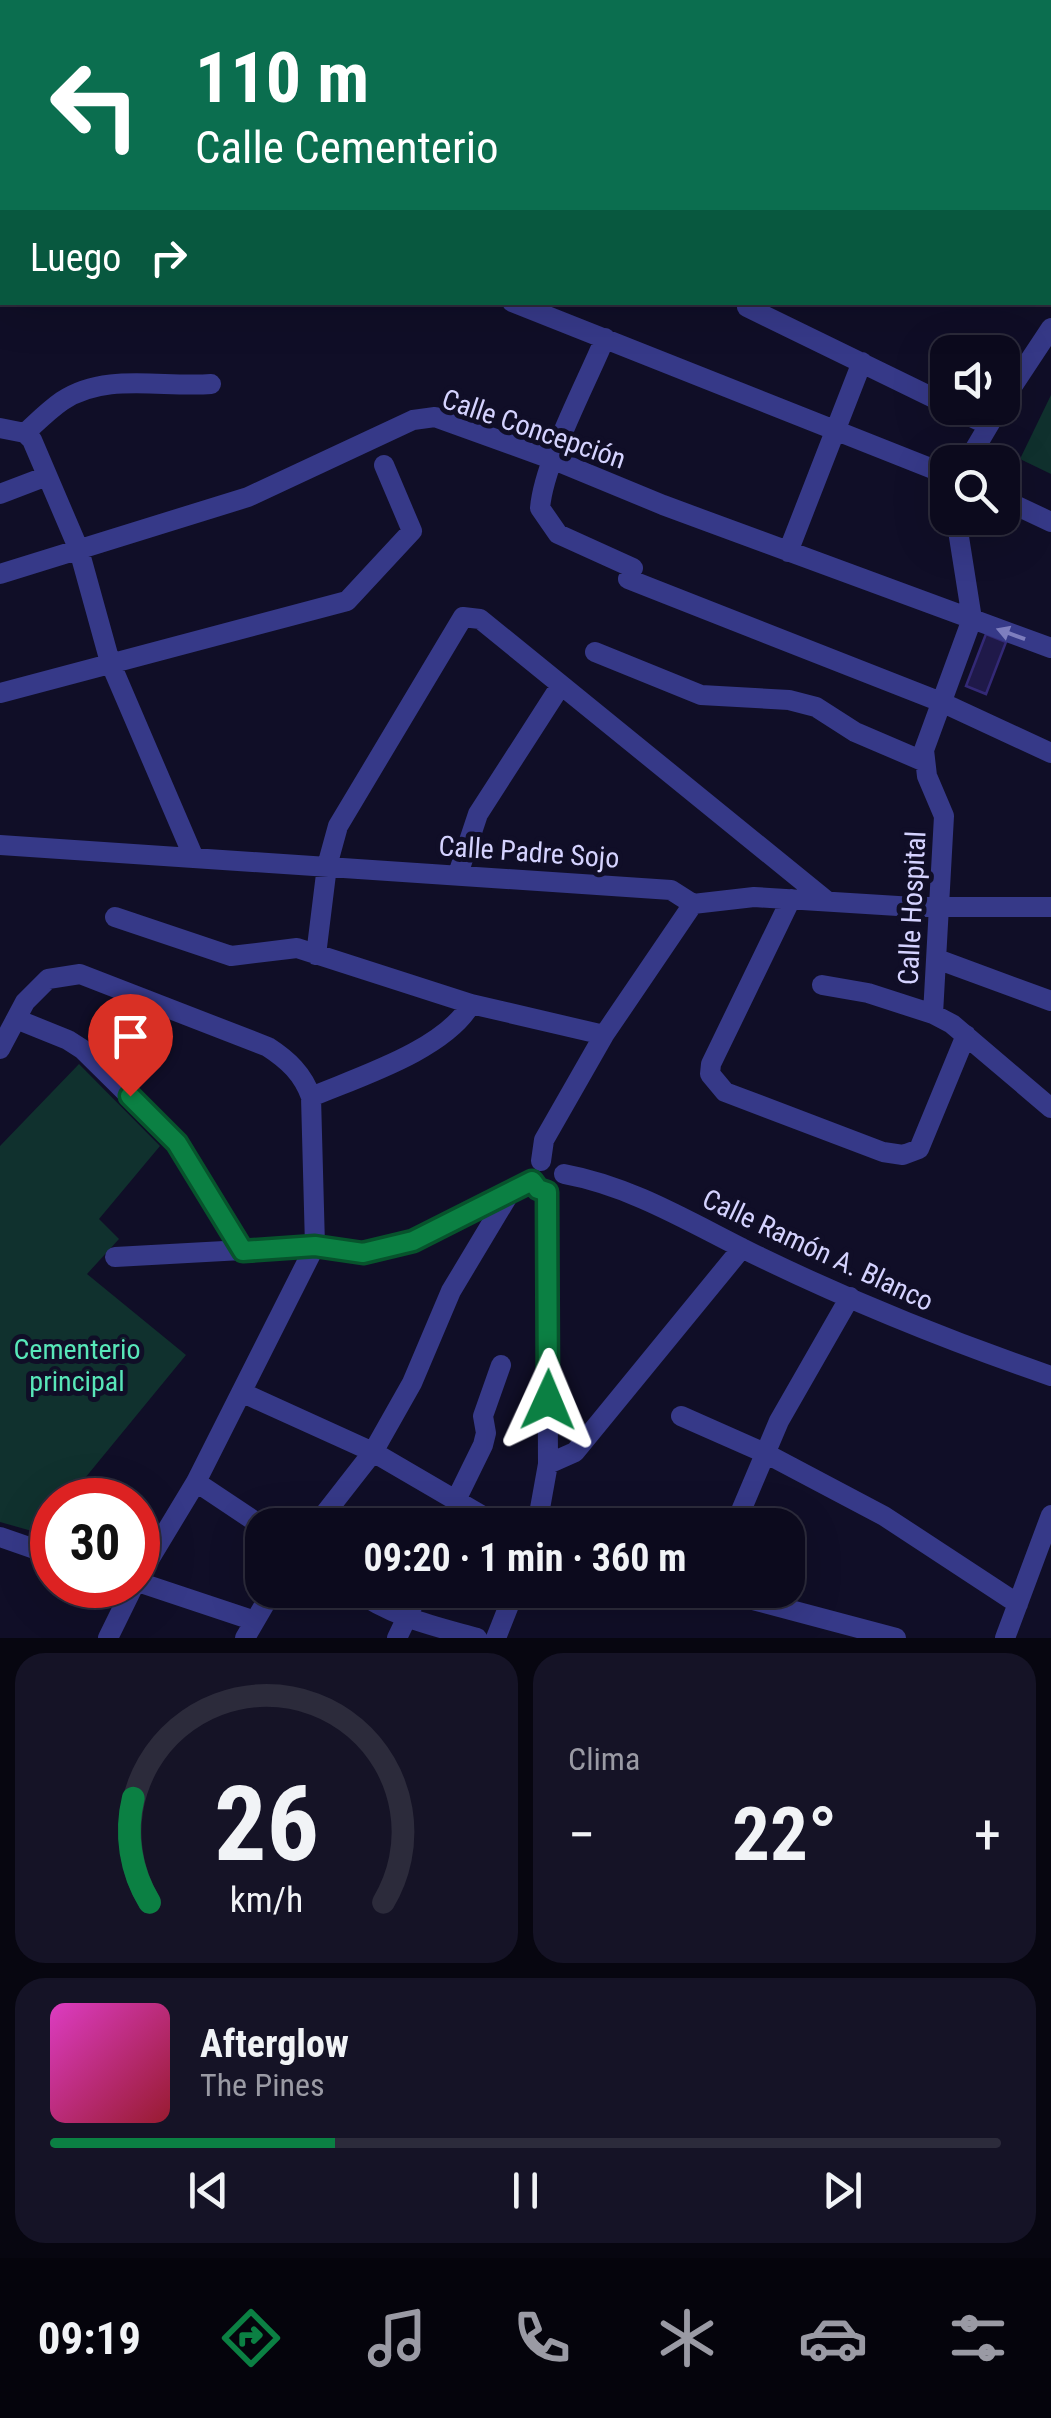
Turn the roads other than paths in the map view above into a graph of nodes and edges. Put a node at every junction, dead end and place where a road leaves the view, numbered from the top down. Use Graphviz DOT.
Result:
graph roads {
  1 [pos="520,305"];
  2 [pos="747,308"];
  3 [pos="1051,328"];
  4 [pos="605,338"];
  5 [pos="862,362"];
  6 [pos="1020,375"];
  7 [pos="211,384"];
  8 [pos="930,396"];
  9 [pos="0,428"];
  10 [pos="25,432"];
  11 [pos="834,432"];
  12 [pos="554,460"];
  13 [pos="384,465"];
  14 [pos="930,467"];
  15 [pos="47,476"];
  16 [pos="0,494"];
  17 [pos="1020,507"];
  18 [pos="1051,522"];
  19 [pos="959,535"];
  20 [pos="78,550"];
  21 [pos="788,552"];
  22 [pos="0,574"];
  23 [pos="972,619"];
  24 [pos="1051,648"];
  25 [pos="595,652"];
  26 [pos="110,662"];
  27 [pos="561,685"];
  28 [pos="0,693"];
  29 [pos="942,702"];
  30 [pos="1051,752"];
  31 [pos="926,762"];
  32 [pos="0,845"];
  33 [pos="194,858"];
  34 [pos="328,866"];
  35 [pos="458,874"];
  36 [pos="790,899"];
  37 [pos="827,901"];
  38 [pos="694,904"];
  39 [pos="940,907"];
  40 [pos="1051,907"];
  41 [pos="115,917"];
  42 [pos="316,954"];
  43 [pos="937,959"];
  44 [pos="822,985"];
  45 [pos="1051,1001"];
  46 [pos="471,1004"];
  47 [pos="932,1014"];
  48 [pos="16,1019"];
  49 [pos="604,1035"];
  50 [pos="966,1035"];
  51 [pos="0,1049"];
  52 [pos="310,1097"];
  53 [pos="1051,1108"];
  54 [pos="540,1178"];
  55 [pos="509,1194"];
  56 [pos="315,1246"];
  57 [pos="742,1248"];
  58 [pos="243,1251"];
  59 [pos="115,1257"];
  60 [pos="850,1297"];
  61 [pos="501,1364"];
  62 [pos="1051,1376"];
  63 [pos="242,1393"];
  64 [pos="680,1416"];
  65 [pos="373,1452"];
  66 [pos="765,1454"];
  67 [pos="548,1464"];
  68 [pos="196,1482"];
  69 [pos="456,1500"];
  70 [pos="329,1508"];
  71 [pos="469,1508"];
  72 [pos="539,1508"];
  73 [pos="742,1508"];
  74 [pos="245,1515"];
  75 [pos="1051,1515"];
  76 [pos="0,1538"];
  77 [pos="160,1542"];
  78 [pos="30,1547"];
  79 [pos="1042,1562"];
  80 [pos="160,1592"];
  81 [pos="1018,1604"];
  82 [pos="123,1608"];
  83 [pos="263,1608"];
  84 [pos="381,1608"];
  85 [pos="411,1608"];
  86 [pos="507,1608"];
  87 [pos="784,1608"];
  88 [pos="814,1616"];
  89 [pos="406,1618"];
  90 [pos="250,1630"];
  91 [pos="108,1638"];
  92 [pos="397,1638"];
  93 [pos="477,1638"];
  94 [pos="496,1638"];
  95 [pos="808,1638"];
  96 [pos="896,1638"];
  97 [pos="1006,1638"];
  1 -- 4 [label="street"];
  2 -- 5 [label="street"];
  3 -- 6 [label="street"];
  4 -- 11 [label="street"];
  4 -- 12 [label="street"];
  5 -- 8 [label="street"];
  5 -- 11 [label="street"];
  7 -- 10 [label="street"];
  9 -- 10 [label="street"];
  10 -- 15 [label="street"];
  11 -- 14 [label="street"];
  11 -- 21 [label="street"];
  12 -- 20 [label="street, Calle Concepción"];
  12 -- 21 [label="street, Calle Concepción"];
  12 -- 29 [label="street"];
  13 -- 26 [label="street"];
  15 -- 16 [label="street"];
  15 -- 20 [label="street"];
  17 -- 18 [label="street"];
  19 -- 23 [label="street"];
  20 -- 22 [label="street, Calle Concepción"];
  20 -- 26 [label="street"];
  21 -- 23 [label="street, Calle Concepción"];
  24 -- 23 [label="street, Calle Concepción, one-way"];
  23 -- 29 [label="street"];
  25 -- 31 [label="street"];
  26 -- 28 [label="street"];
  26 -- 33 [label="street"];
  27 -- 34 [label="street"];
  27 -- 35 [label="street"];
  27 -- 37 [label="street"];
  29 -- 30 [label="street"];
  29 -- 31 [label="street"];
  31 -- 39 [label="street, Calle Hospital"];
  32 -- 33 [label="street, Calle Padre Sojo"];
  33 -- 34 [label="street, Calle Padre Sojo"];
  34 -- 35 [label="street, Calle Padre Sojo"];
  34 -- 42 [label="street"];
  35 -- 38 [label="street, Calle Padre Sojo"];
  36 -- 37 [label="street, Calle Padre Sojo"];
  36 -- 38 [label="street, Calle Padre Sojo"];
  36 -- 50 [label="street"];
  37 -- 39 [label="street, Calle Padre Sojo"];
  38 -- 49 [label="street"];
  39 -- 40 [label="street, Calle Padre Sojo"];
  39 -- 43 [label="street, Calle Hospital"];
  41 -- 42 [label="street"];
  42 -- 46 [label="street"];
  43 -- 45 [label="street"];
  43 -- 47 [label="street, Calle Hospital"];
  44 -- 47 [label="street"];
  46 -- 49 [label="street"];
  46 -- 52 [label="street"];
  47 -- 50 [label="street"];
  48 -- 51 [label="street"];
  48 -- 52 [label="street"];
  48 -- 58 [label="street"];
  49 -- 54 [label="street"];
  50 -- 53 [label="street"];
  52 -- 56 [label="street"];
  54 -- 55 [label="street"];
  54 -- 57 [label="street, Calle Ramón A. Blanco"];
  54 -- 67 [label="street"];
  55 -- 56 [label="street"];
  55 -- 65 [label="street"];
  56 -- 58 [label="street"];
  56 -- 63 [label="street"];
  57 -- 60 [label="street, Calle Ramón A. Blanco"];
  57 -- 67 [label="street"];
  58 -- 59 [label="street"];
  60 -- 62 [label="street, Calle Ramón A. Blanco"];
  60 -- 66 [label="street"];
  61 -- 69 [label="street"];
  63 -- 65 [label="street"];
  63 -- 68 [label="street"];
  64 -- 66 [label="street"];
  65 -- 69 [label="street"];
  65 -- 70 [label="street"];
  66 -- 73 [label="street"];
  66 -- 81 [label="street"];
  67 -- 72 [label="street"];
  68 -- 74 [label="street"];
  68 -- 77 [label="street"];
  69 -- 71 [label="street"];
  75 -- 79 [label="street"];
  76 -- 78 [label="street"];
  79 -- 81 [label="street"];
  80 -- 90 [label="street"];
  81 -- 97 [label="street"];
  82 -- 91 [label="street"];
  83 -- 90 [label="street"];
  84 -- 89 [label="street"];
  85 -- 89 [label="street"];
  86 -- 94 [label="street"];
  87 -- 88 [label="street"];
  88 -- 95 [label="street"];
  88 -- 96 [label="street"];
  89 -- 92 [label="street"];
  89 -- 93 [label="street"];
}
